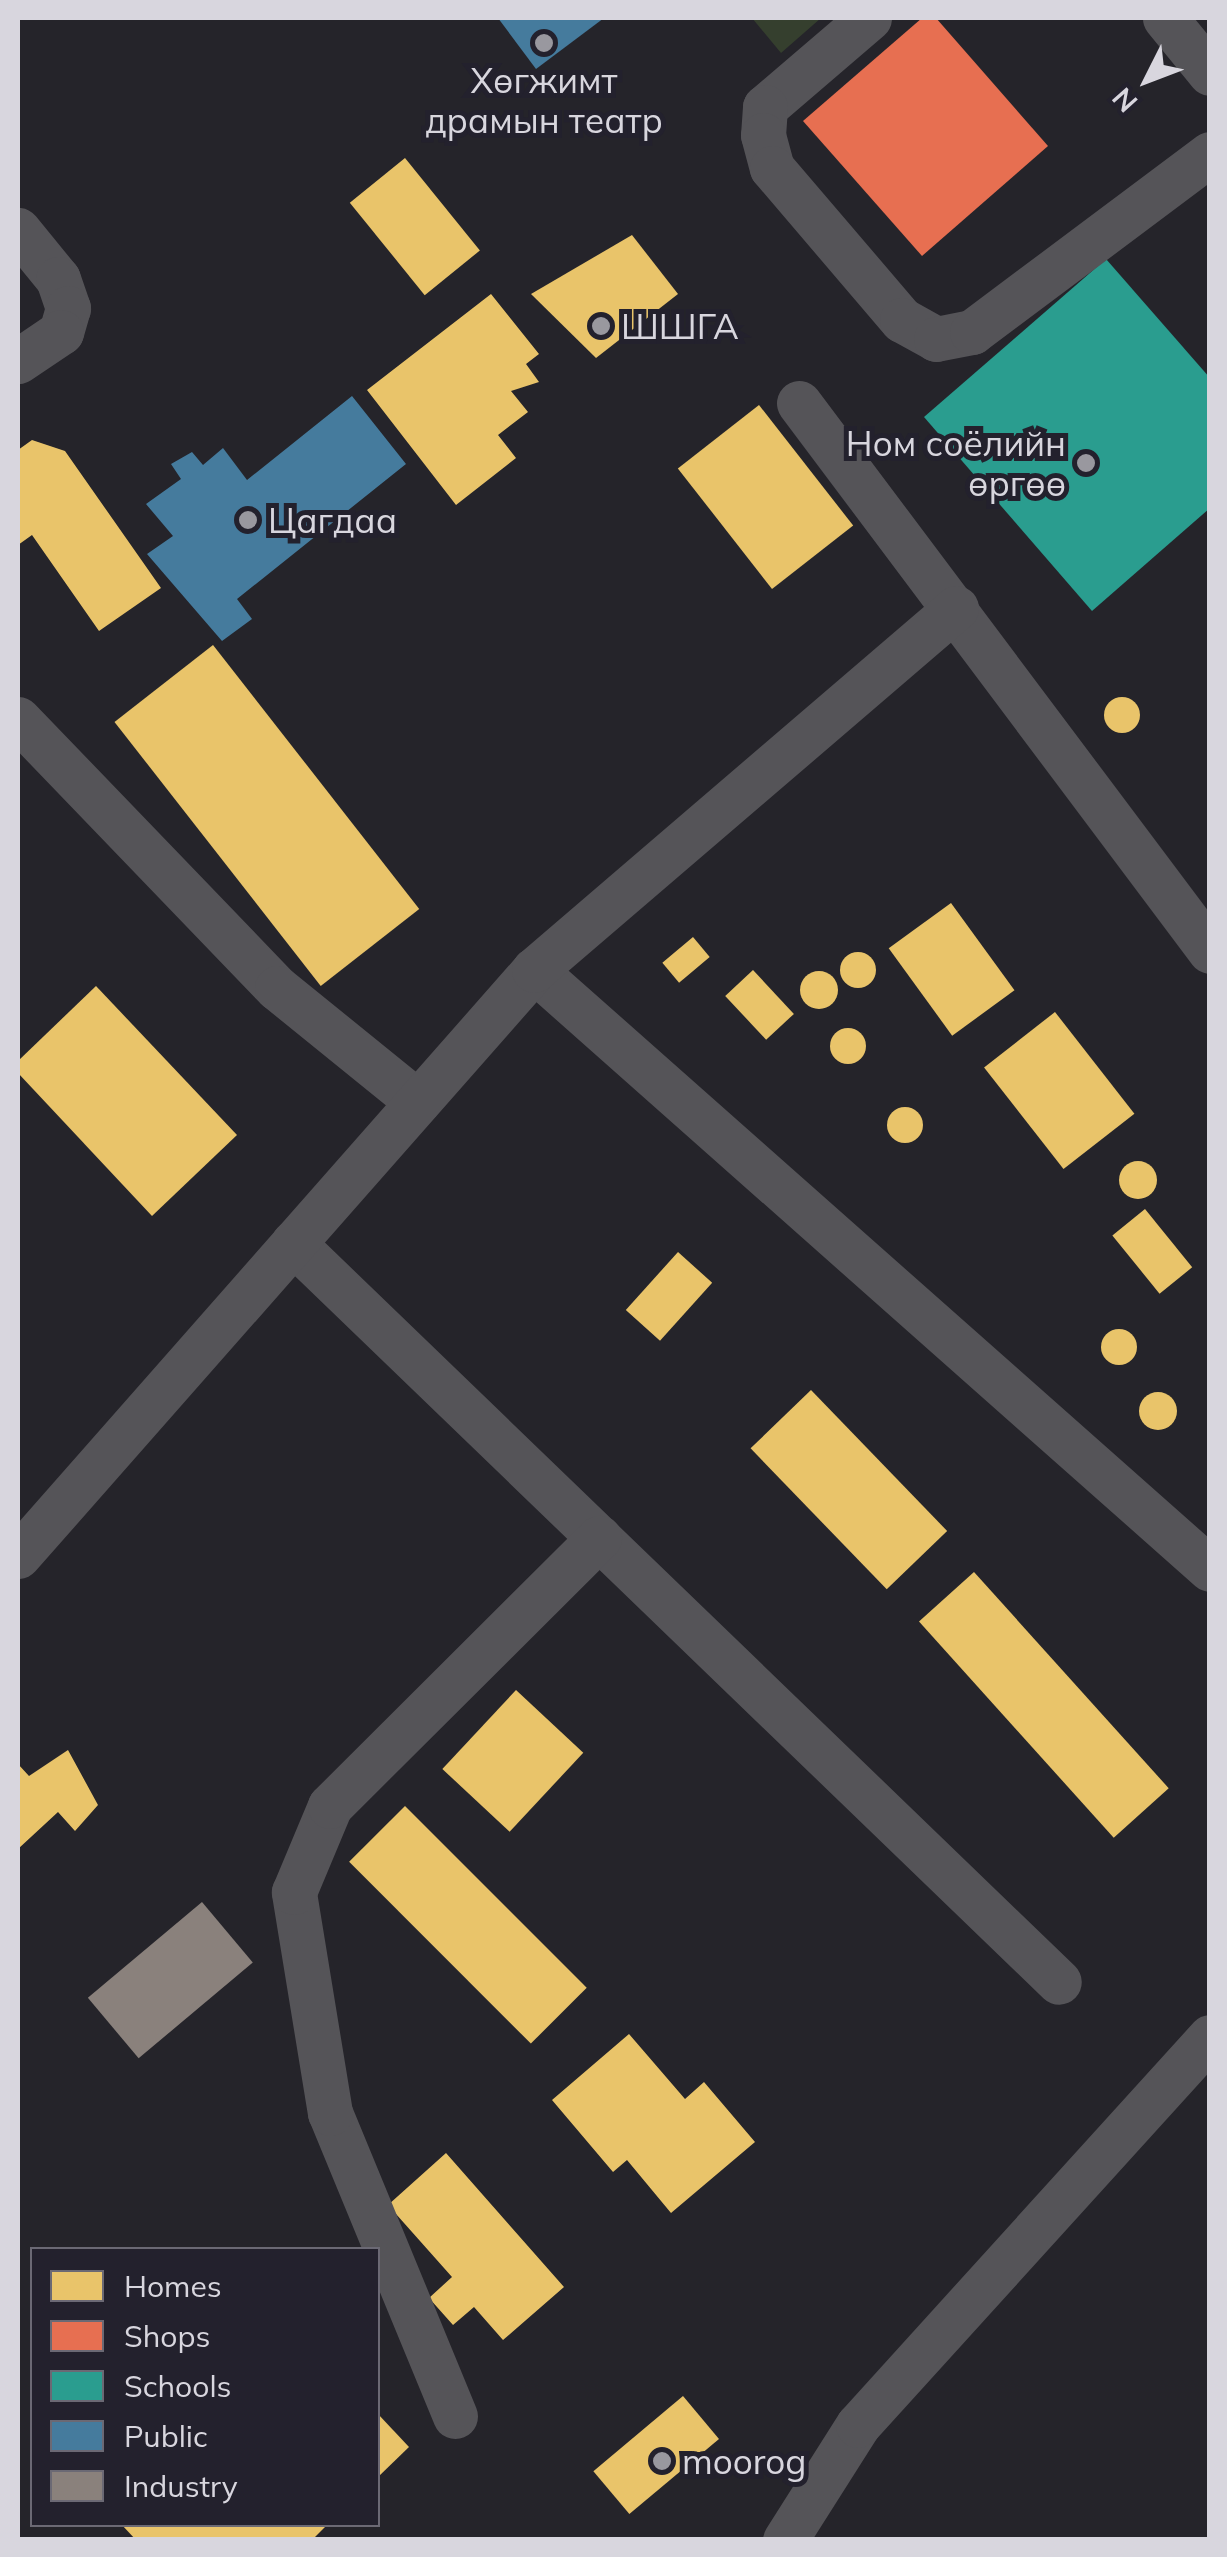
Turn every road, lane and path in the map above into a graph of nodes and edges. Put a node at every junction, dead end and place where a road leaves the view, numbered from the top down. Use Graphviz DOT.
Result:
graph roads {
  1 [pos="869,18"];
  2 [pos="1165,18"];
  3 [pos="1210,73"];
  4 [pos="1210,154"];
  5 [pos="18,230"];
  6 [pos="18,361"];
  7 [pos="798,402"];
  8 [pos="956,608"];
  9 [pos="18,719"];
  10 [pos="1210,951"];
  11 [pos="534,970"];
  12 [pos="418,1102"];
  13 [pos="293,1244"];
  14 [pos="599,1538"];
  15 [pos="18,1556"];
  16 [pos="1210,1569"];
  17 [pos="1059,1982"];
  18 [pos="1210,2037"];
  19 [pos="456,2416"];
  20 [pos="785,2540"];
  1 -- 4 [label="street"];
  2 -- 3 [label="street"];
  5 -- 6 [label="street"];
  7 -- 8 [label="street"];
  8 -- 10 [label="street"];
  8 -- 11 [label="street"];
  9 -- 12 [label="street"];
  11 -- 12 [label="street"];
  11 -- 16 [label="street"];
  12 -- 13 [label="street"];
  13 -- 14 [label="street"];
  13 -- 15 [label="street"];
  14 -- 17 [label="street"];
  14 -- 19 [label="street"];
  18 -- 20 [label="street"];
}
